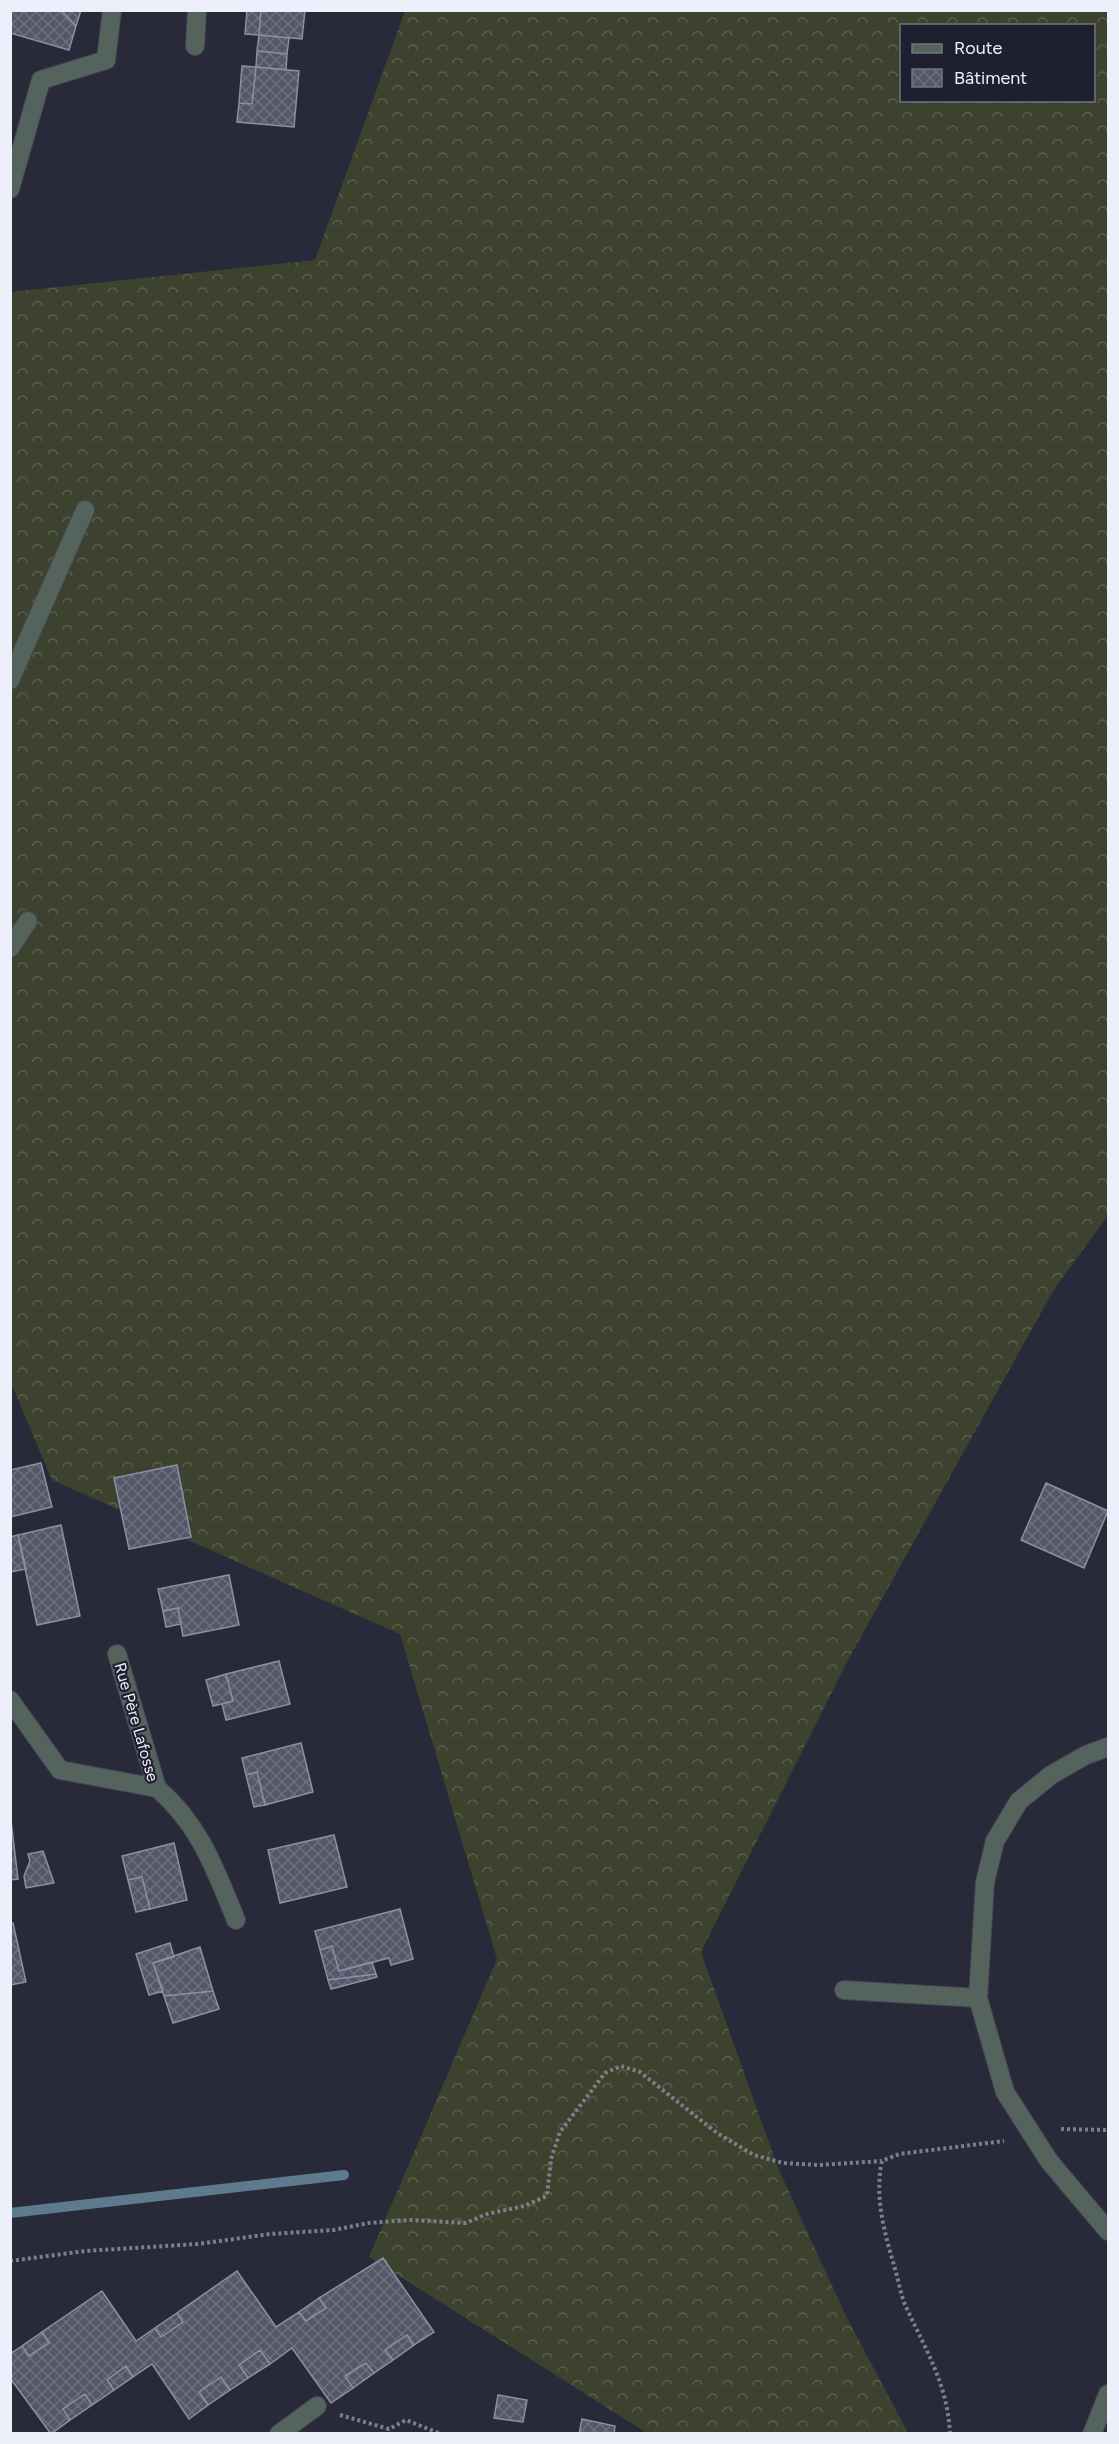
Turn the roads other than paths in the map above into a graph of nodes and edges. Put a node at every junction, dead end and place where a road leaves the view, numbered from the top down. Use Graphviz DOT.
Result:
graph roads {
  1 [pos="112,10"];
  2 [pos="197,10"];
  3 [pos="195,46"];
  4 [pos="10,189"];
  5 [pos="85,510"];
  6 [pos="10,680"];
  7 [pos="28,921"];
  8 [pos="10,948"];
  9 [pos="117,1654"];
  10 [pos="10,1700"];
  11 [pos="1108,1747"];
  12 [pos="157,1788"];
  13 [pos="236,1920"];
  14 [pos="844,1990"];
  15 [pos="978,1998"];
  16 [pos="1108,2231"];
  17 [pos="1108,2394"];
  18 [pos="317,2406"];
  19 [pos="279,2433"];
  20 [pos="1092,2433"];
  1 -- 4 [label="street"];
  2 -- 3 [label="street"];
  5 -- 6 [label="street"];
  7 -- 8 [label="street"];
  9 -- 12 [label="street, Rue Père Lafosse"];
  10 -- 12 [label="street, Rue Père Lafosse"];
  11 -- 15 [label="street"];
  12 -- 13 [label="street"];
  14 -- 15 [label="street"];
  15 -- 16 [label="street"];
  17 -- 20 [label="street"];
  18 -- 19 [label="street"];
}
